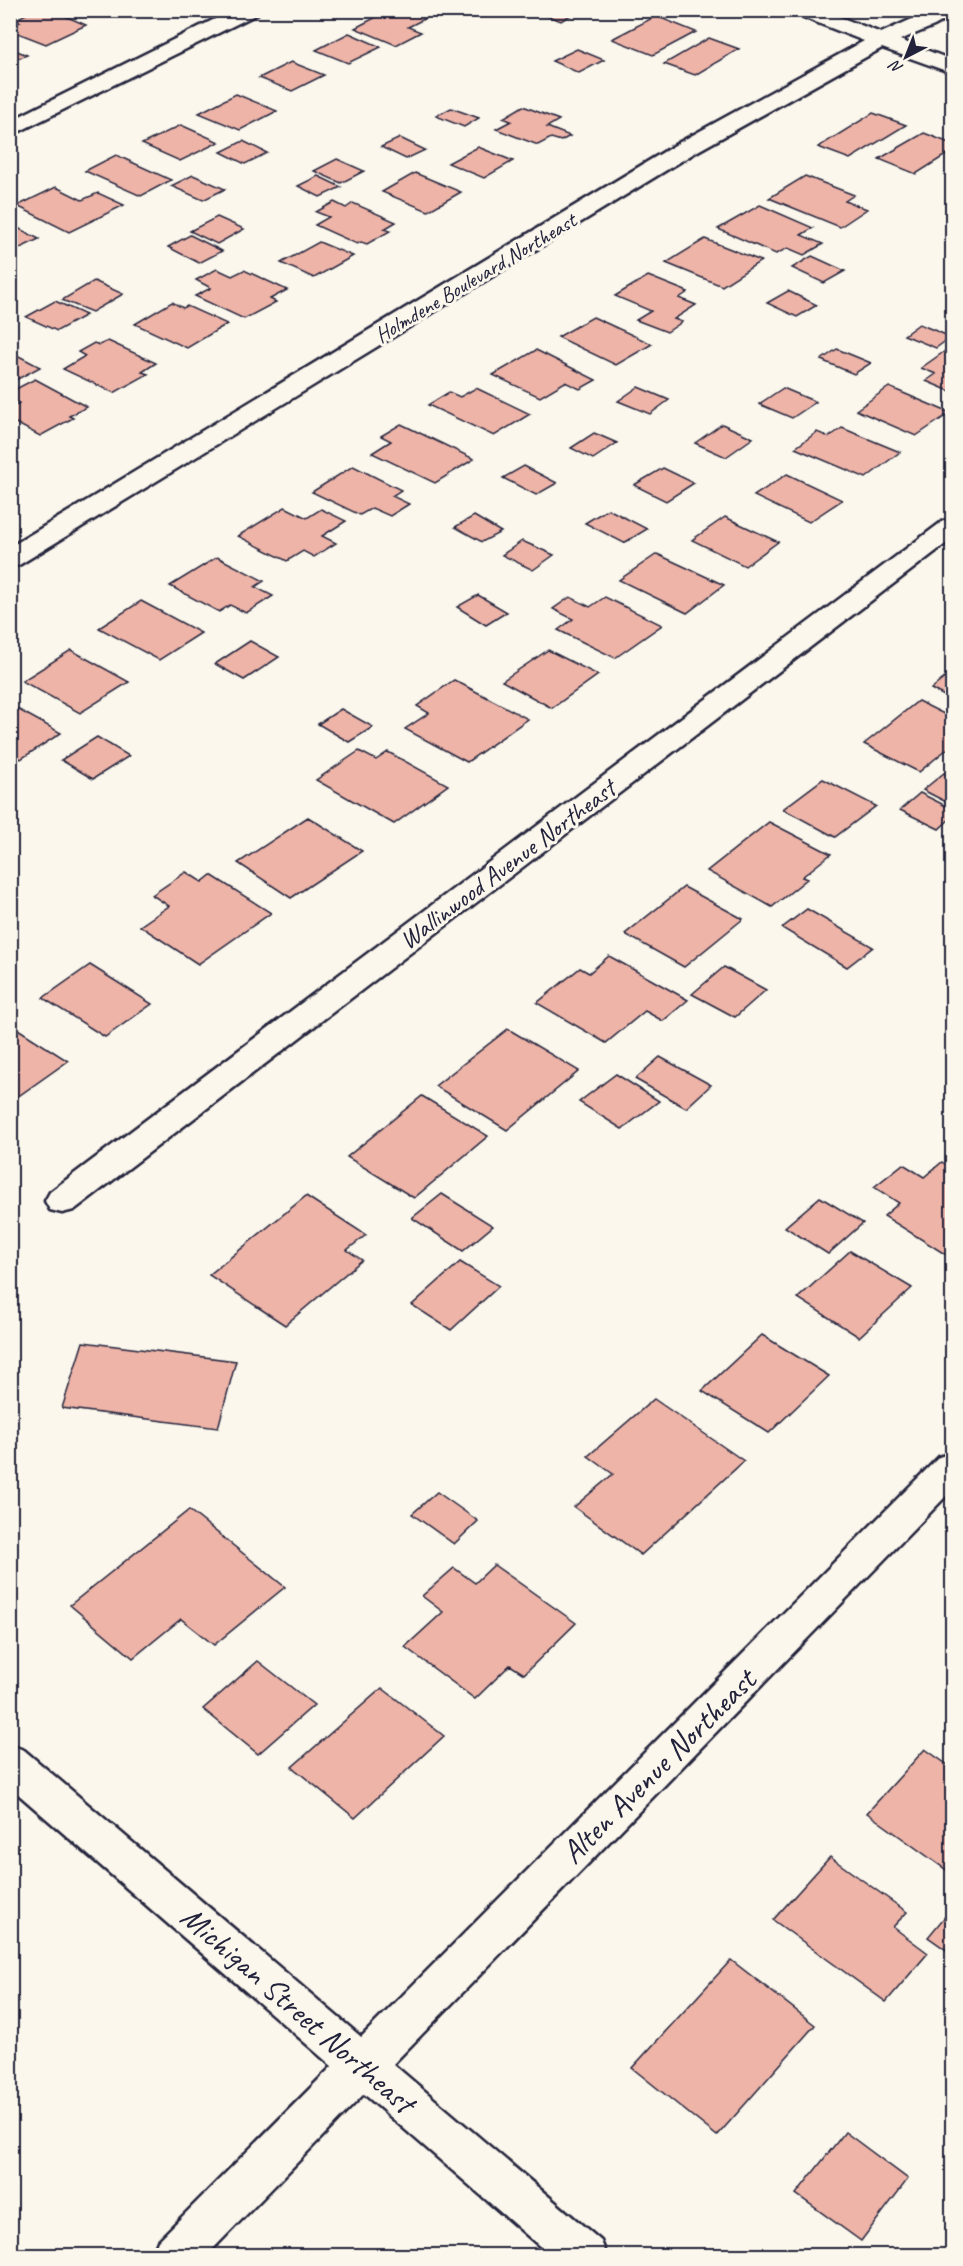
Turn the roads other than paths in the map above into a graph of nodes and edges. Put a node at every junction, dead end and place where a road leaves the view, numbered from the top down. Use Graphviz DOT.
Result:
graph roads {
  1 [pos="250,10"];
  2 [pos="802,10"];
  3 [pos="948,10"];
  4 [pos="880,40"];
  5 [pos="952,67"];
  6 [pos="10,130"];
  7 [pos="952,527"];
  8 [pos="10,560"];
  9 [pos="62,1201"];
  10 [pos="952,1467"];
  11 [pos="10,1762"];
  12 [pos="363,2065"];
  13 [pos="174,2256"];
  14 [pos="585,2256"];
  1 -- 6 [label="street"];
  2 -- 4 [label="street"];
  3 -- 4 [label="street, Holmdene Boulevard Northeast"];
  4 -- 5 [label="street"];
  4 -- 8 [label="street, Holmdene Boulevard Northeast"];
  7 -- 9 [label="street, Wallinwood Avenue Northeast"];
  10 -- 12 [label="street, Alten Avenue Northeast"];
  11 -- 12 [label="street, Michigan Street Northeast"];
  12 -- 13 [label="street, Alten Avenue Northeast"];
  12 -- 14 [label="street, Michigan Street Northeast"];
}
